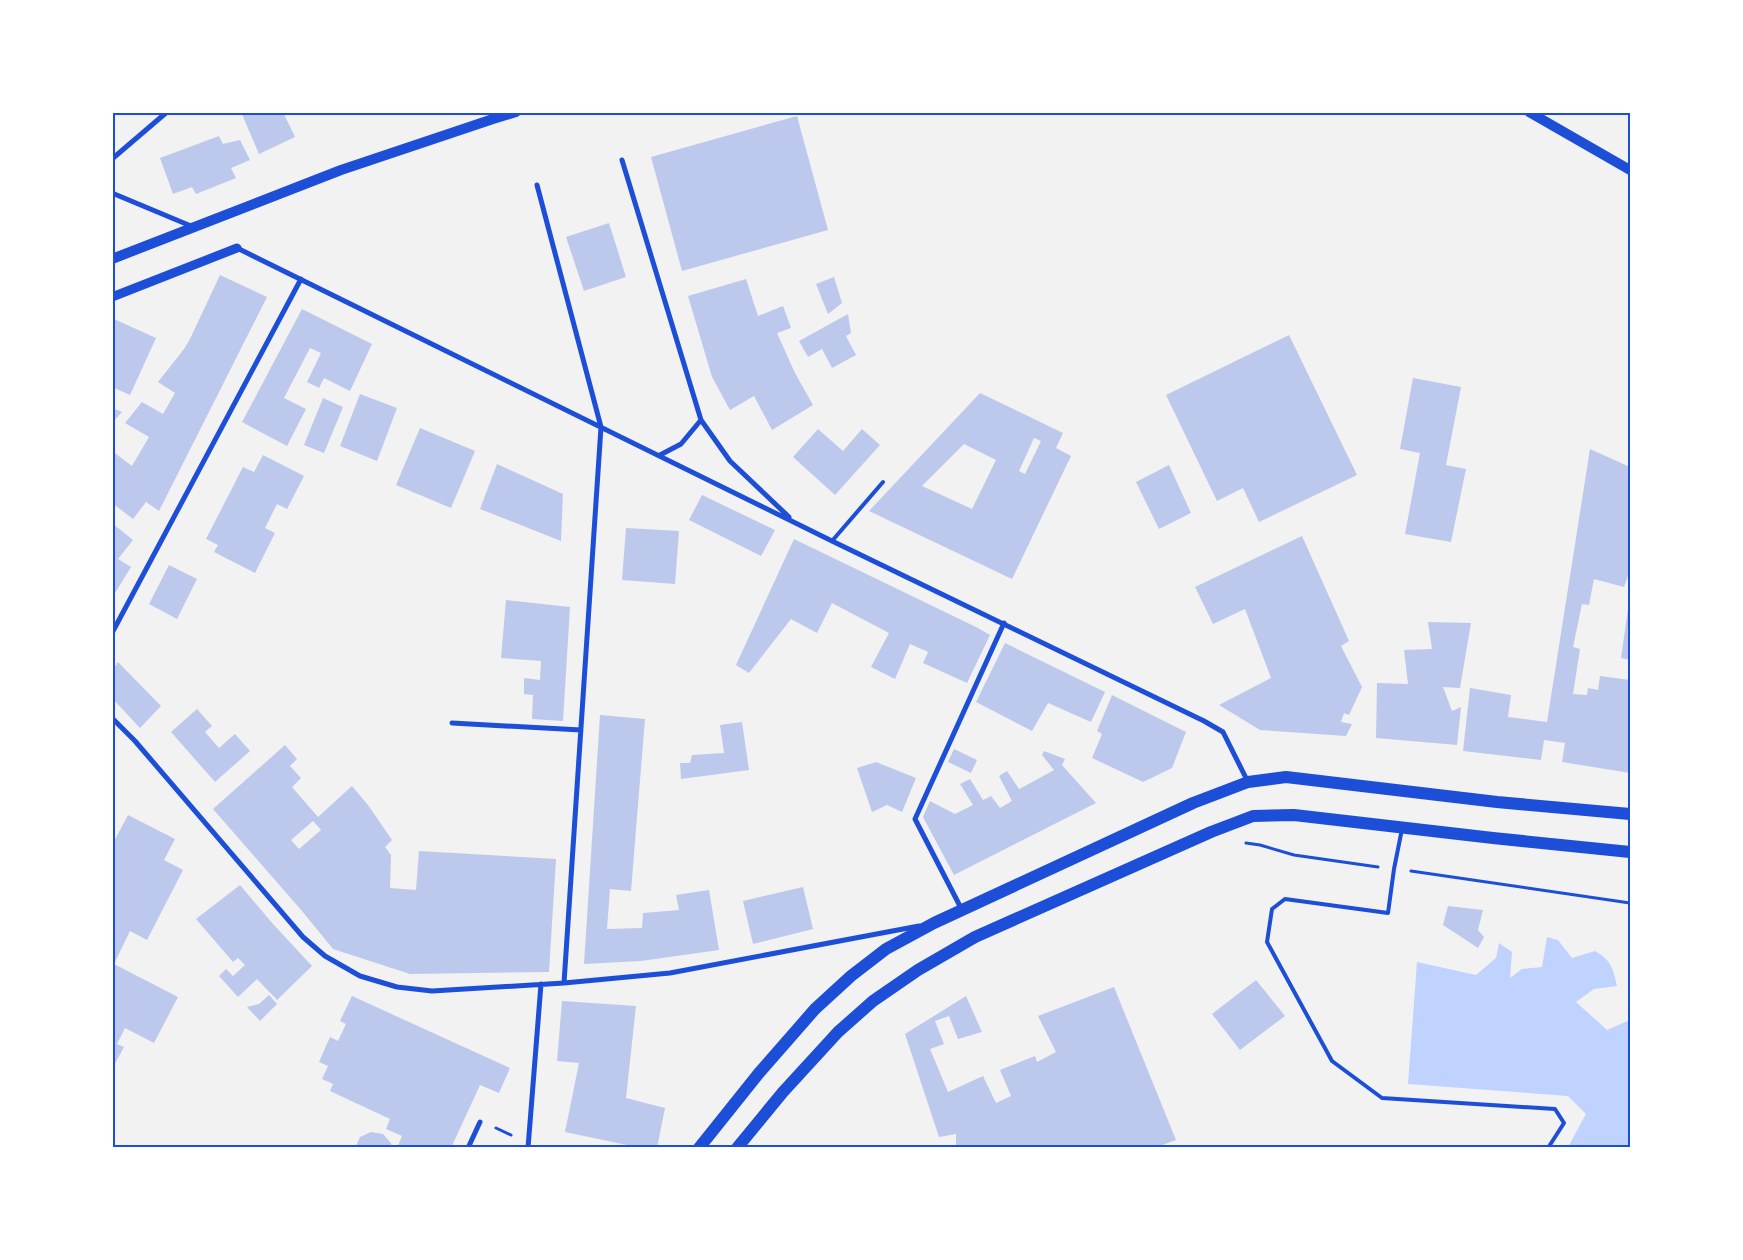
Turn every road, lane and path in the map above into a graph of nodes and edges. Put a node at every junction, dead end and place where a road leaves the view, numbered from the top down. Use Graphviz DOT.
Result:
graph roads {
  1 [pos="167,112"];
  2 [pos="516,112"];
  3 [pos="1529,112"];
  4 [pos="112,160"];
  5 [pos="622,160"];
  6 [pos="1630,170"];
  7 [pos="538,185"];
  8 [pos="112,194"];
  9 [pos="194,228"];
  10 [pos="237,248"];
  11 [pos="112,259"];
  12 [pos="301,279"];
  13 [pos="112,297"];
  14 [pos="701,420"];
  15 [pos="601,427"];
  16 [pos="660,455"];
  17 [pos="883,482"];
  18 [pos="792,521"];
  19 [pos="832,541"];
  20 [pos="1004,623"];
  21 [pos="112,633"];
  22 [pos="112,718"];
  23 [pos="452,723"];
  24 [pos="581,730"];
  25 [pos="1248,782"];
  26 [pos="1630,814"];
  27 [pos="1402,827"];
  28 [pos="1242,842"];
  29 [pos="1630,852"];
  30 [pos="1394,869"];
  31 [pos="1630,902"];
  32 [pos="962,910"];
  33 [pos="934,923"];
  34 [pos="564,983"];
  35 [pos="542,984"];
  36 [pos="480,1122"];
  37 [pos="468,1148"];
  38 [pos="528,1148"];
  39 [pos="699,1148"];
  40 [pos="738,1148"];
  41 [pos="1548,1148"];
  1 -- 4 [label="street"];
  2 -- 9 [label="main road"];
  3 -- 6 [label="main road"];
  5 -- 14 [label="street"];
  7 -- 15 [label="street"];
  8 -- 9 [label="street"];
  9 -- 11 [label="main road"];
  10 -- 12 [label="street"];
  10 -- 13 [label="street"];
  12 -- 15 [label="street"];
  12 -- 21 [label="street"];
  14 -- 16 [label="street"];
  14 -- 18 [label="street"];
  15 -- 16 [label="street"];
  15 -- 24 [label="street"];
  16 -- 18 [label="street"];
  17 -- 19 [label="lane"];
  18 -- 19 [label="street"];
  19 -- 20 [label="street"];
  20 -- 25 [label="street"];
  20 -- 32 [label="street"];
  22 -- 35 [label="street"];
  23 -- 24 [label="street"];
  24 -- 34 [label="street"];
  25 -- 26 [label="main road"];
  25 -- 32 [label="main road"];
  27 -- 29 [label="main road"];
  27 -- 30 [label="lane"];
  27 -- 40 [label="main road"];
  28 -- 30 [label="path"];
  30 -- 31 [label="path"];
  30 -- 41 [label="lane"];
  32 -- 33 [label="main road"];
  33 -- 34 [label="street"];
  33 -- 39 [label="main road"];
  34 -- 35 [label="street"];
  35 -- 38 [label="street"];
  36 -- 37 [label="street"];
}
